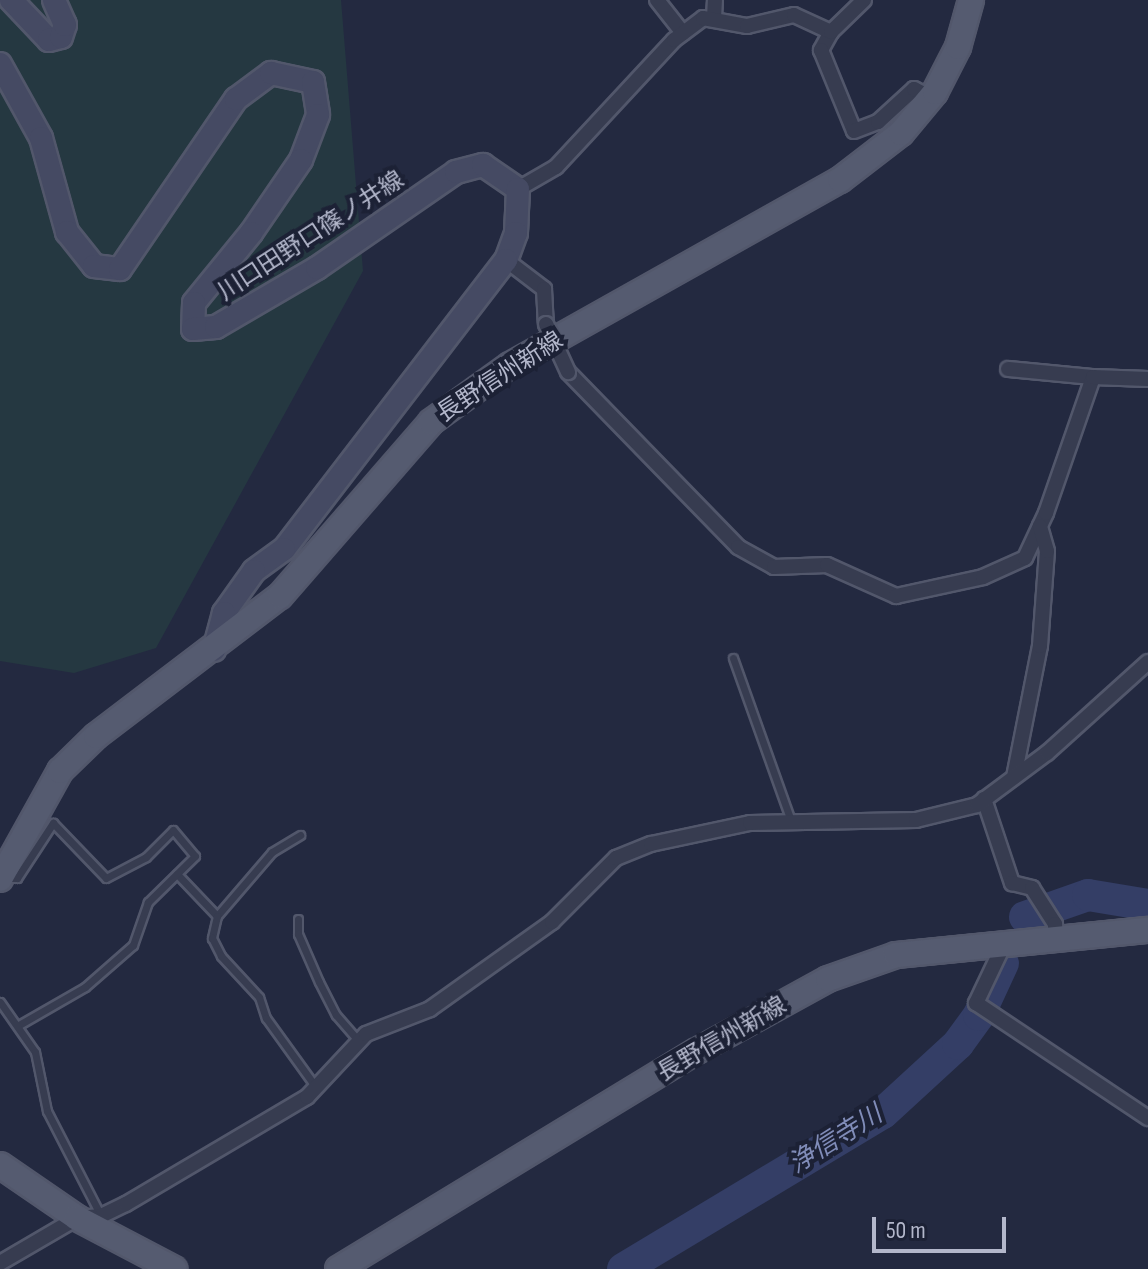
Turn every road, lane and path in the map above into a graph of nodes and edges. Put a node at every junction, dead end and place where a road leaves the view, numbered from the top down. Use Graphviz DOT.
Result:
graph roads {
  1 [pos="11,0"];
  2 [pos="54,0"];
  3 [pos="657,0"];
  4 [pos="715,0"];
  5 [pos="864,0"];
  6 [pos="971,0"];
  7 [pos="714,18"];
  8 [pos="831,32"];
  9 [pos="683,33"];
  10 [pos="0,64"];
  11 [pos="930,97"];
  12 [pos="518,189"];
  13 [pos="506,260"];
  14 [pos="1008,369"];
  15 [pos="1093,377"];
  16 [pos="1148,379"];
  17 [pos="1040,526"];
  18 [pos="214,650"];
  19 [pos="733,658"];
  20 [pos="1148,662"];
  21 [pos="1014,777"];
  22 [pos="984,799"];
  23 [pos="791,821"];
  24 [pos="300,835"];
  25 [pos="177,874"];
  26 [pos="0,878"];
  27 [pos="217,916"];
  28 [pos="298,919"];
  29 [pos="1148,930"];
  30 [pos="1056,931"];
  31 [pos="1005,942"];
  32 [pos="0,1002"];
  33 [pos="19,1025"];
  34 [pos="359,1041"];
  35 [pos="315,1086"];
  36 [pos="1148,1118"];
  37 [pos="0,1165"];
  38 [pos="89,1217"];
  39 [pos="0,1263"];
  40 [pos="174,1269"];
  41 [pos="338,1269"];
  1 -- 2 [label="main road"];
  3 -- 9 [label="street"];
  4 -- 7 [label="street"];
  5 -- 8 [label="street"];
  6 -- 11 [label="main road, 長野信州新線"];
  7 -- 8 [label="street"];
  7 -- 9 [label="street"];
  8 -- 11 [label="street"];
  9 -- 12 [label="street"];
  10 -- 12 [label="main road, 川口田野口篠ノ井線"];
  11 -- 18 [label="main road, 長野信州新線"];
  12 -- 13 [label="main road"];
  13 -- 17 [label="street, bridge"];
  13 -- 18 [label="main road"];
  14 -- 15 [label="street"];
  15 -- 16 [label="street"];
  15 -- 17 [label="street"];
  17 -- 21 [label="street"];
  18 -- 26 [label="main road, 長野信州新線"];
  19 -- 23 [label="lane"];
  20 -- 21 [label="street"];
  21 -- 22 [label="street"];
  22 -- 23 [label="street"];
  22 -- 30 [label="street"];
  23 -- 34 [label="street"];
  24 -- 27 [label="lane"];
  25 -- 26 [label="lane"];
  25 -- 27 [label="lane"];
  25 -- 33 [label="lane"];
  27 -- 35 [label="lane"];
  28 -- 34 [label="lane"];
  29 -- 30 [label="main road, 長野信州新線"];
  30 -- 31 [label="main road, 長野信州新線"];
  31 -- 36 [label="street"];
  31 -- 41 [label="main road, 長野信州新線"];
  32 -- 33 [label="lane"];
  33 -- 38 [label="lane"];
  34 -- 35 [label="street"];
  35 -- 38 [label="street"];
  37 -- 38 [label="main road"];
  38 -- 39 [label="street"];
  38 -- 40 [label="main road"];
}
